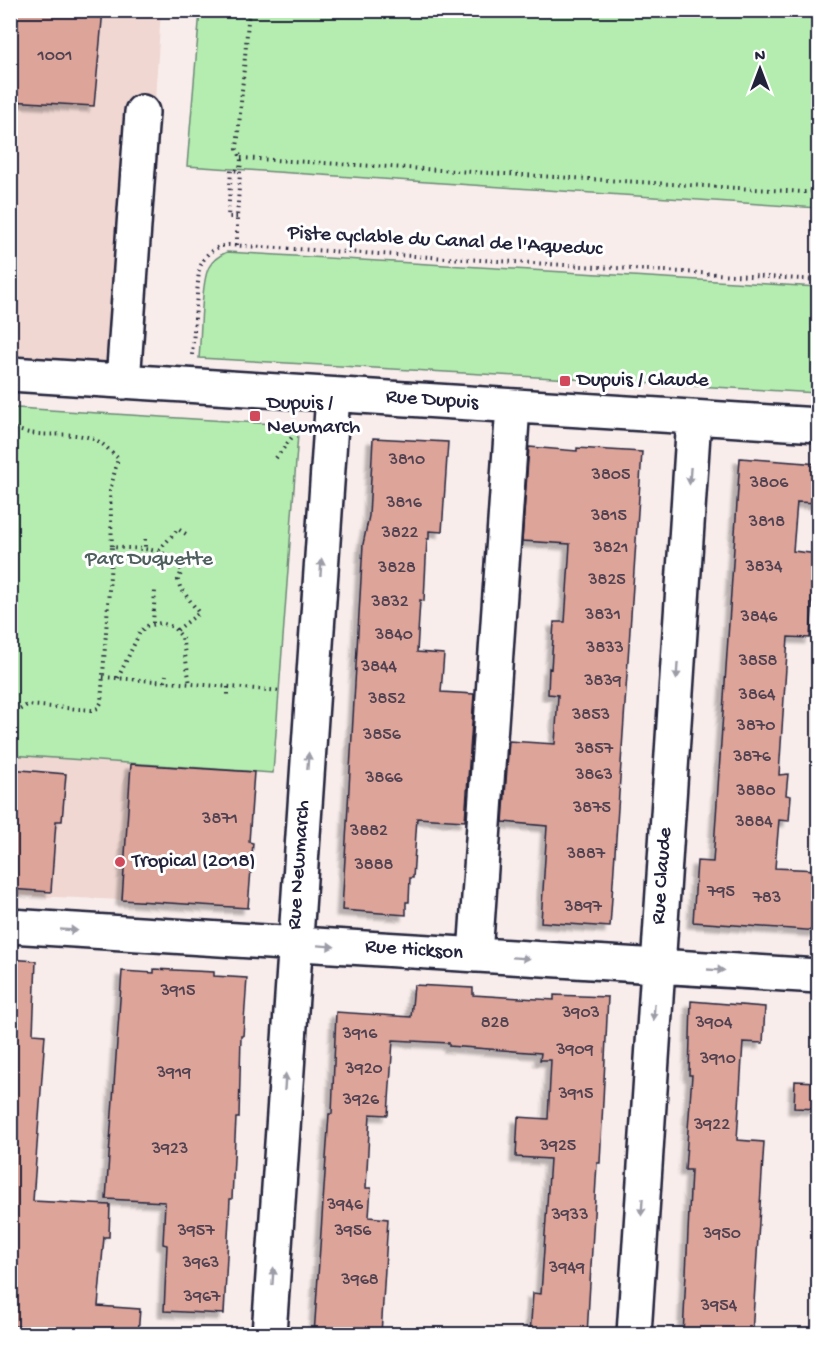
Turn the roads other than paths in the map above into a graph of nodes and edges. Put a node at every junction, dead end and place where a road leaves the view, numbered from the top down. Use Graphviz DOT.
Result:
graph roads {
  1 [pos="142,112"];
  2 [pos="10,374"];
  3 [pos="123,382"];
  4 [pos="333,395"];
  5 [pos="513,406"];
  6 [pos="694,418"];
  7 [pos="819,425"];
  8 [pos="10,926"];
  9 [pos="294,944"];
  10 [pos="475,955"];
  11 [pos="657,966"];
  12 [pos="819,976"];
  13 [pos="269,1335"];
  14 [pos="634,1335"];
  1 -- 3 [label="street"];
  2 -- 3 [label="street, Rue Dupuis"];
  3 -- 4 [label="street, Rue Dupuis"];
  4 -- 5 [label="street, Rue Dupuis"];
  9 -- 4 [label="street, Rue Newmarch, one-way"];
  5 -- 6 [label="street, Rue Dupuis"];
  5 -- 10 [label="street"];
  6 -- 7 [label="street, Rue Dupuis"];
  6 -- 11 [label="street, Rue Claude, one-way"];
  8 -- 9 [label="street, Rue Hickson, one-way"];
  9 -- 10 [label="street, Rue Hickson, one-way"];
  13 -- 9 [label="street, Rue Newmarch, one-way"];
  10 -- 11 [label="street, Rue Hickson, one-way"];
  11 -- 12 [label="street, Rue Hickson, one-way"];
  11 -- 14 [label="street, Rue Claude, one-way"];
}
